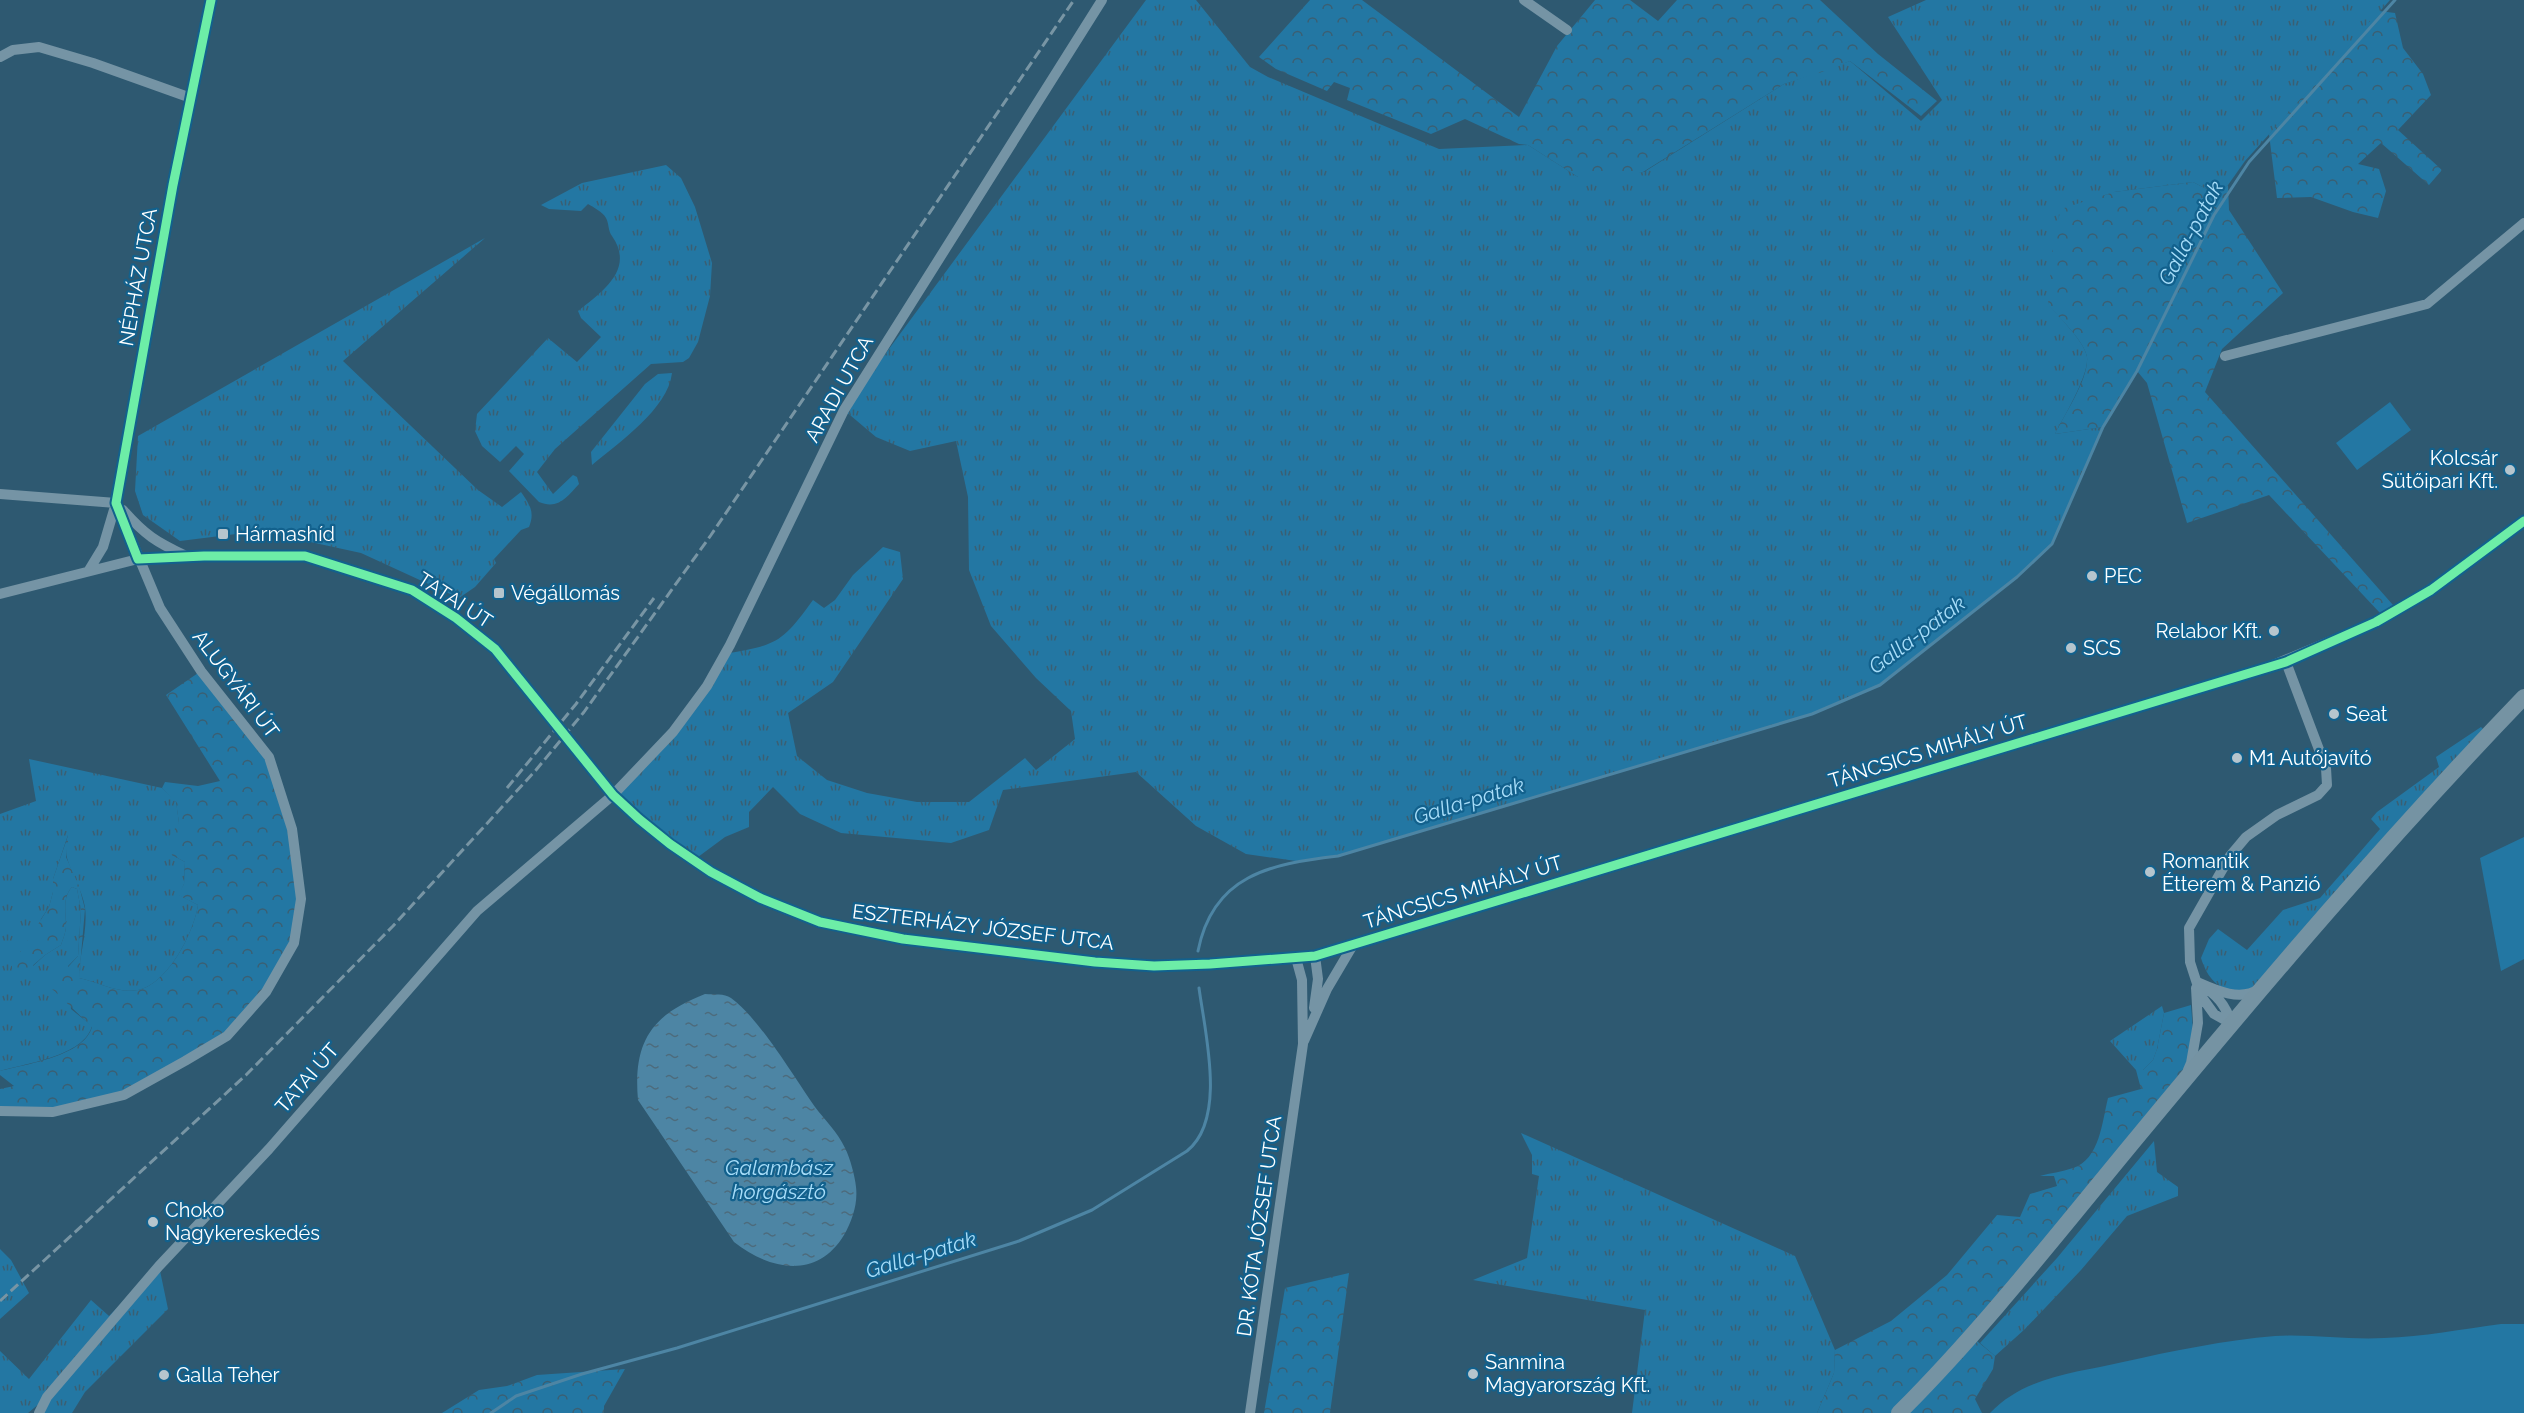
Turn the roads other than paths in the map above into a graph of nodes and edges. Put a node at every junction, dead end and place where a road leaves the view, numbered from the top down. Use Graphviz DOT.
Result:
graph roads {
  1 [pos="211,0"];
  2 [pos="1102,0"];
  3 [pos="1524,0"];
  4 [pos="1567,30"];
  5 [pos="0,57"];
  6 [pos="191,98"];
  7 [pos="2524,223"];
  8 [pos="2225,356"];
  9 [pos="0,494"];
  10 [pos="116,503"];
  11 [pos="2524,521"];
  12 [pos="188,557"];
  13 [pos="138,559"];
  14 [pos="89,570"];
  15 [pos="0,594"];
  16 [pos="2286,662"];
  17 [pos="2524,697"];
  18 [pos="613,795"];
  19 [pos="1353,945"];
  20 [pos="1315,956"];
  21 [pos="1296,958"];
  22 [pos="2197,982"];
  23 [pos="2268,982"];
  24 [pos="1312,1020"];
  25 [pos="2232,1024"];
  26 [pos="1303,1044"];
  27 [pos="2180,1086"];
  28 [pos="0,1112"];
  29 [pos="39,1413"];
  30 [pos="1250,1413"];
  31 [pos="1899,1413"];
  1 -- 6 [label="street, NÉPHÁZ UTCA"];
  2 -- 18 [label="street, ARADI UTCA"];
  3 -- 4 [label="street"];
  5 -- 6 [label="street"];
  6 -- 10 [label="street, NÉPHÁZ UTCA"];
  7 -- 8 [label="street"];
  9 -- 10 [label="street"];
  10 -- 12 [label="street"];
  10 -- 13 [label="street"];
  10 -- 14 [label="street, NÉPHÁZ UTCA"];
  11 -- 16 [label="street, TÁNCSICS MIHÁLY ÚT"];
  12 -- 13 [label="street, TATAI ÚT"];
  12 -- 18 [label="street, TATAI ÚT"];
  13 -- 14 [label="street, TATAI ÚT"];
  13 -- 28 [label="street, ALUGYÁRI ÚT"];
  14 -- 15 [label="street, TATAI ÚT"];
  16 -- 19 [label="street, TÁNCSICS MIHÁLY ÚT"];
  16 -- 22 [label="street"];
  17 -- 23 [label="main road"];
  18 -- 21 [label="street, ESZTERHÁZY JÓZSEF UTCA"];
  18 -- 29 [label="street, TATAI ÚT"];
  19 -- 20 [label="street, TÁNCSICS MIHÁLY ÚT"];
  19 -- 24 [label="street, DR. KÓTA JÓZSEF UTCA"];
  20 -- 21 [label="street, ESZTERHÁZY JÓZSEF UTCA"];
  20 -- 24 [label="street, DR. KÓTA JÓZSEF UTCA"];
  21 -- 26 [label="street, DR. KÓTA JÓZSEF UTCA"];
  22 -- 23 [label="street"];
  22 -- 25 [label="street"];
  22 -- 27 [label="street"];
  23 -- 25 [label="main road"];
  24 -- 26 [label="street, DR. KÓTA JÓZSEF UTCA"];
  25 -- 27 [label="main road"];
  26 -- 30 [label="street, DR. KÓTA JÓZSEF UTCA"];
  27 -- 31 [label="main road"];
}
